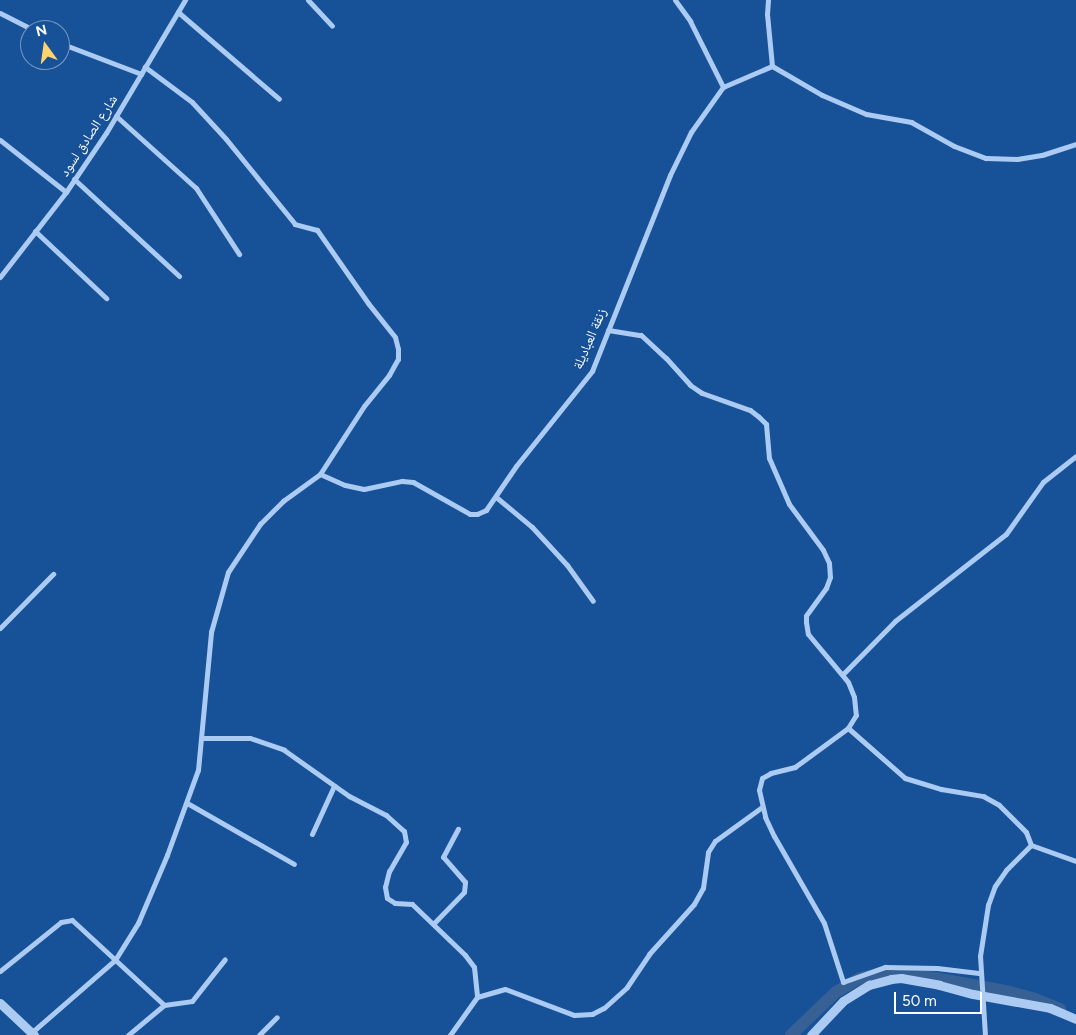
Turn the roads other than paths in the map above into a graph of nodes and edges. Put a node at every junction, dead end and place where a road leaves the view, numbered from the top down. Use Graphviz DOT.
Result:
graph roads {
  1 [pos="185,0"];
  2 [pos="308,0"];
  3 [pos="675,0"];
  4 [pos="768,0"];
  5 [pos="178,12"];
  6 [pos="0,13"];
  7 [pos="20,23"];
  8 [pos="332,26"];
  9 [pos="70,46"];
  10 [pos="772,66"];
  11 [pos="145,67"];
  12 [pos="141,74"];
  13 [pos="723,87"];
  14 [pos="279,98"];
  15 [pos="116,116"];
  16 [pos="0,140"];
  17 [pos="1076,144"];
  18 [pos="74,179"];
  19 [pos="66,192"];
  20 [pos="35,231"];
  21 [pos="239,254"];
  22 [pos="179,276"];
  23 [pos="0,277"];
  24 [pos="106,298"];
  25 [pos="608,330"];
  26 [pos="1076,456"];
  27 [pos="320,474"];
  28 [pos="496,497"];
  29 [pos="53,574"];
  30 [pos="593,601"];
  31 [pos="0,628"];
  32 [pos="843,674"];
  33 [pos="848,728"];
  34 [pos="202,738"];
  35 [pos="334,786"];
  36 [pos="187,803"];
  37 [pos="762,807"];
  38 [pos="458,829"];
  39 [pos="312,834"];
  40 [pos="1031,845"];
  41 [pos="1076,861"];
  42 [pos="294,864"];
  43 [pos="434,923"];
  44 [pos="225,959"];
  45 [pos="115,960"];
  46 [pos="0,970"];
  47 [pos="979,973"];
  48 [pos="983,995"];
  49 [pos="477,997"];
  50 [pos="0,1003"];
  51 [pos="164,1005"];
  52 [pos="277,1017"];
  53 [pos="1076,1018"];
  54 [pos="32,1034"];
  55 [pos="128,1035"];
  56 [pos="259,1035"];
  57 [pos="450,1035"];
  58 [pos="811,1035"];
  59 [pos="985,1035"];
  1 -- 5 [label="street, شارع الصادق لسود"];
  2 -- 8 [label="street"];
  3 -- 13 [label="street"];
  4 -- 10 [label="street"];
  5 -- 11 [label="street, شارع الصادق لسود"];
  5 -- 14 [label="street"];
  6 -- 7 [label="street"];
  9 -- 12 [label="street"];
  10 -- 13 [label="street"];
  10 -- 17 [label="street"];
  11 -- 12 [label="street, شارع الصادق لسود"];
  11 -- 27 [label="street"];
  12 -- 15 [label="street, شارع الصادق لسود"];
  13 -- 25 [label="street, زنقة العباديلة"];
  15 -- 18 [label="street, شارع الصادق لسود"];
  15 -- 21 [label="street"];
  16 -- 19 [label="street"];
  18 -- 19 [label="street, شارع الصادق لسود"];
  18 -- 22 [label="street"];
  19 -- 20 [label="street, شارع الصادق لسود"];
  20 -- 23 [label="street, شارع الصادق لسود"];
  20 -- 24 [label="street"];
  25 -- 28 [label="street, زنقة العباديلة"];
  25 -- 32 [label="street"];
  26 -- 32 [label="street"];
  27 -- 28 [label="street, زنقة العباديلة"];
  27 -- 34 [label="street"];
  28 -- 30 [label="street"];
  29 -- 31 [label="street"];
  32 -- 33 [label="street"];
  33 -- 37 [label="street"];
  33 -- 40 [label="street"];
  34 -- 35 [label="street"];
  34 -- 36 [label="street"];
  35 -- 39 [label="street"];
  35 -- 43 [label="street"];
  36 -- 42 [label="street"];
  36 -- 45 [label="street"];
  37 -- 47 [label="street"];
  37 -- 49 [label="street"];
  38 -- 43 [label="street"];
  40 -- 41 [label="street"];
  40 -- 47 [label="street"];
  43 -- 49 [label="street"];
  44 -- 51 [label="street"];
  45 -- 46 [label="street"];
  45 -- 51 [label="street"];
  45 -- 54 [label="street"];
  47 -- 48 [label="street"];
  48 -- 53 [label="street"];
  48 -- 58 [label="street"];
  48 -- 59 [label="street"];
  49 -- 57 [label="street"];
  50 -- 54 [label="street"];
  51 -- 55 [label="street"];
  52 -- 56 [label="street"];
}
